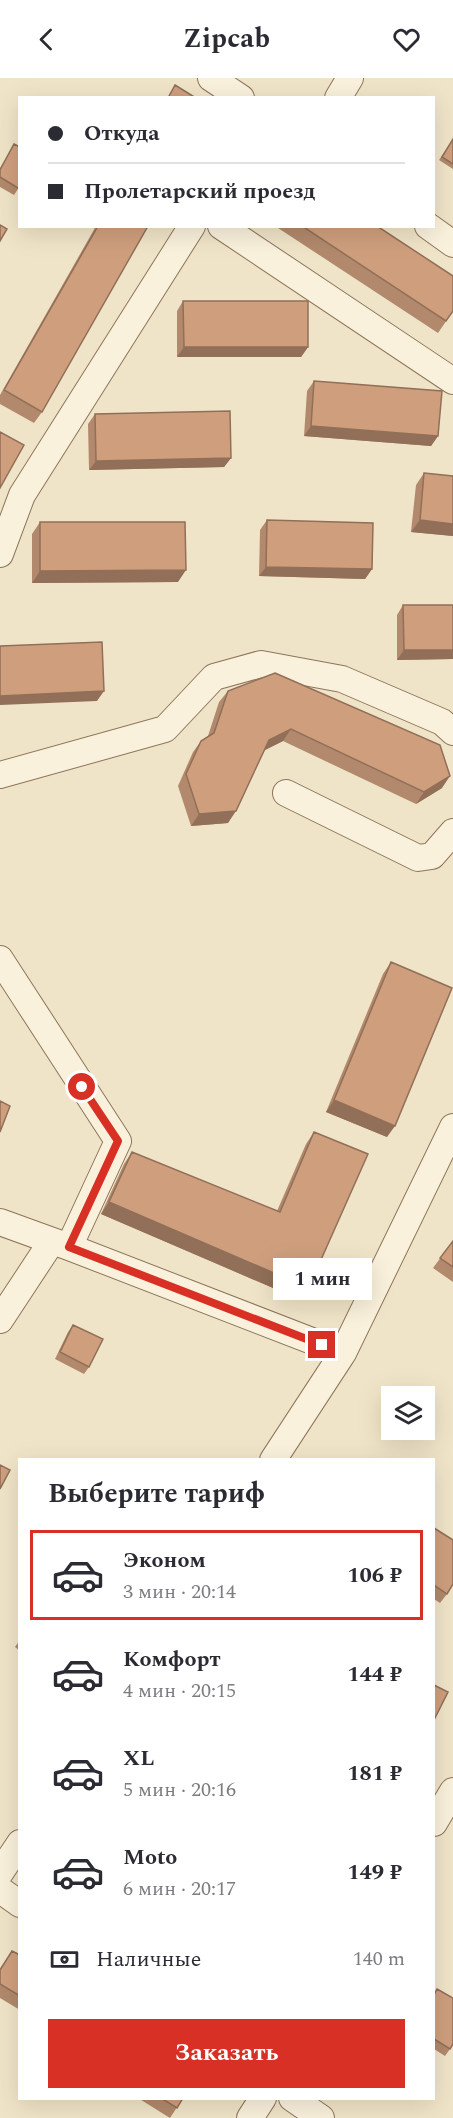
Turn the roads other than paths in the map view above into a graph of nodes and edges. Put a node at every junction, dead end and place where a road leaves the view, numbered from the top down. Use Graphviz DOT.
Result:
graph roads {
  1 [pos="211,78"];
  2 [pos="350,78"];
  3 [pos="238,96"];
  4 [pos="339,96"];
  5 [pos="191,228"];
  6 [pos="224,228"];
  7 [pos="431,228"];
  8 [pos="453,244"];
  9 [pos="453,381"];
  10 [pos="0,554"];
  11 [pos="453,732"];
  12 [pos="0,775"];
  13 [pos="286,794"];
  14 [pos="453,832"];
  15 [pos="0,959"];
  16 [pos="453,1128"];
  17 [pos="0,1222"];
  18 [pos="60,1244"];
  19 [pos="0,1320"];
  20 [pos="343,1353"];
  21 [pos="274,1458"];
  22 [pos="453,1791"];
  23 [pos="435,1821"];
  24 [pos="18,1846"];
  25 [pos="0,1873"];
  26 [pos="0,1890"];
  27 [pos="18,1903"];
  28 [pos="262,2100"];
  29 [pos="295,2100"];
  30 [pos="250,2118"];
  31 [pos="321,2118"];
  1 -- 3 [label="street"];
  2 -- 4 [label="street"];
  5 -- 10 [label="street"];
  6 -- 9 [label="street"];
  7 -- 8 [label="street"];
  11 -- 12 [label="street"];
  13 -- 14 [label="street"];
  15 -- 18 [label="street"];
  16 -- 20 [label="street"];
  17 -- 18 [label="street"];
  18 -- 19 [label="street"];
  18 -- 20 [label="street"];
  20 -- 21 [label="street"];
  22 -- 23 [label="street"];
  24 -- 25 [label="street"];
  26 -- 27 [label="street"];
  28 -- 30 [label="street"];
  29 -- 31 [label="street"];
}
